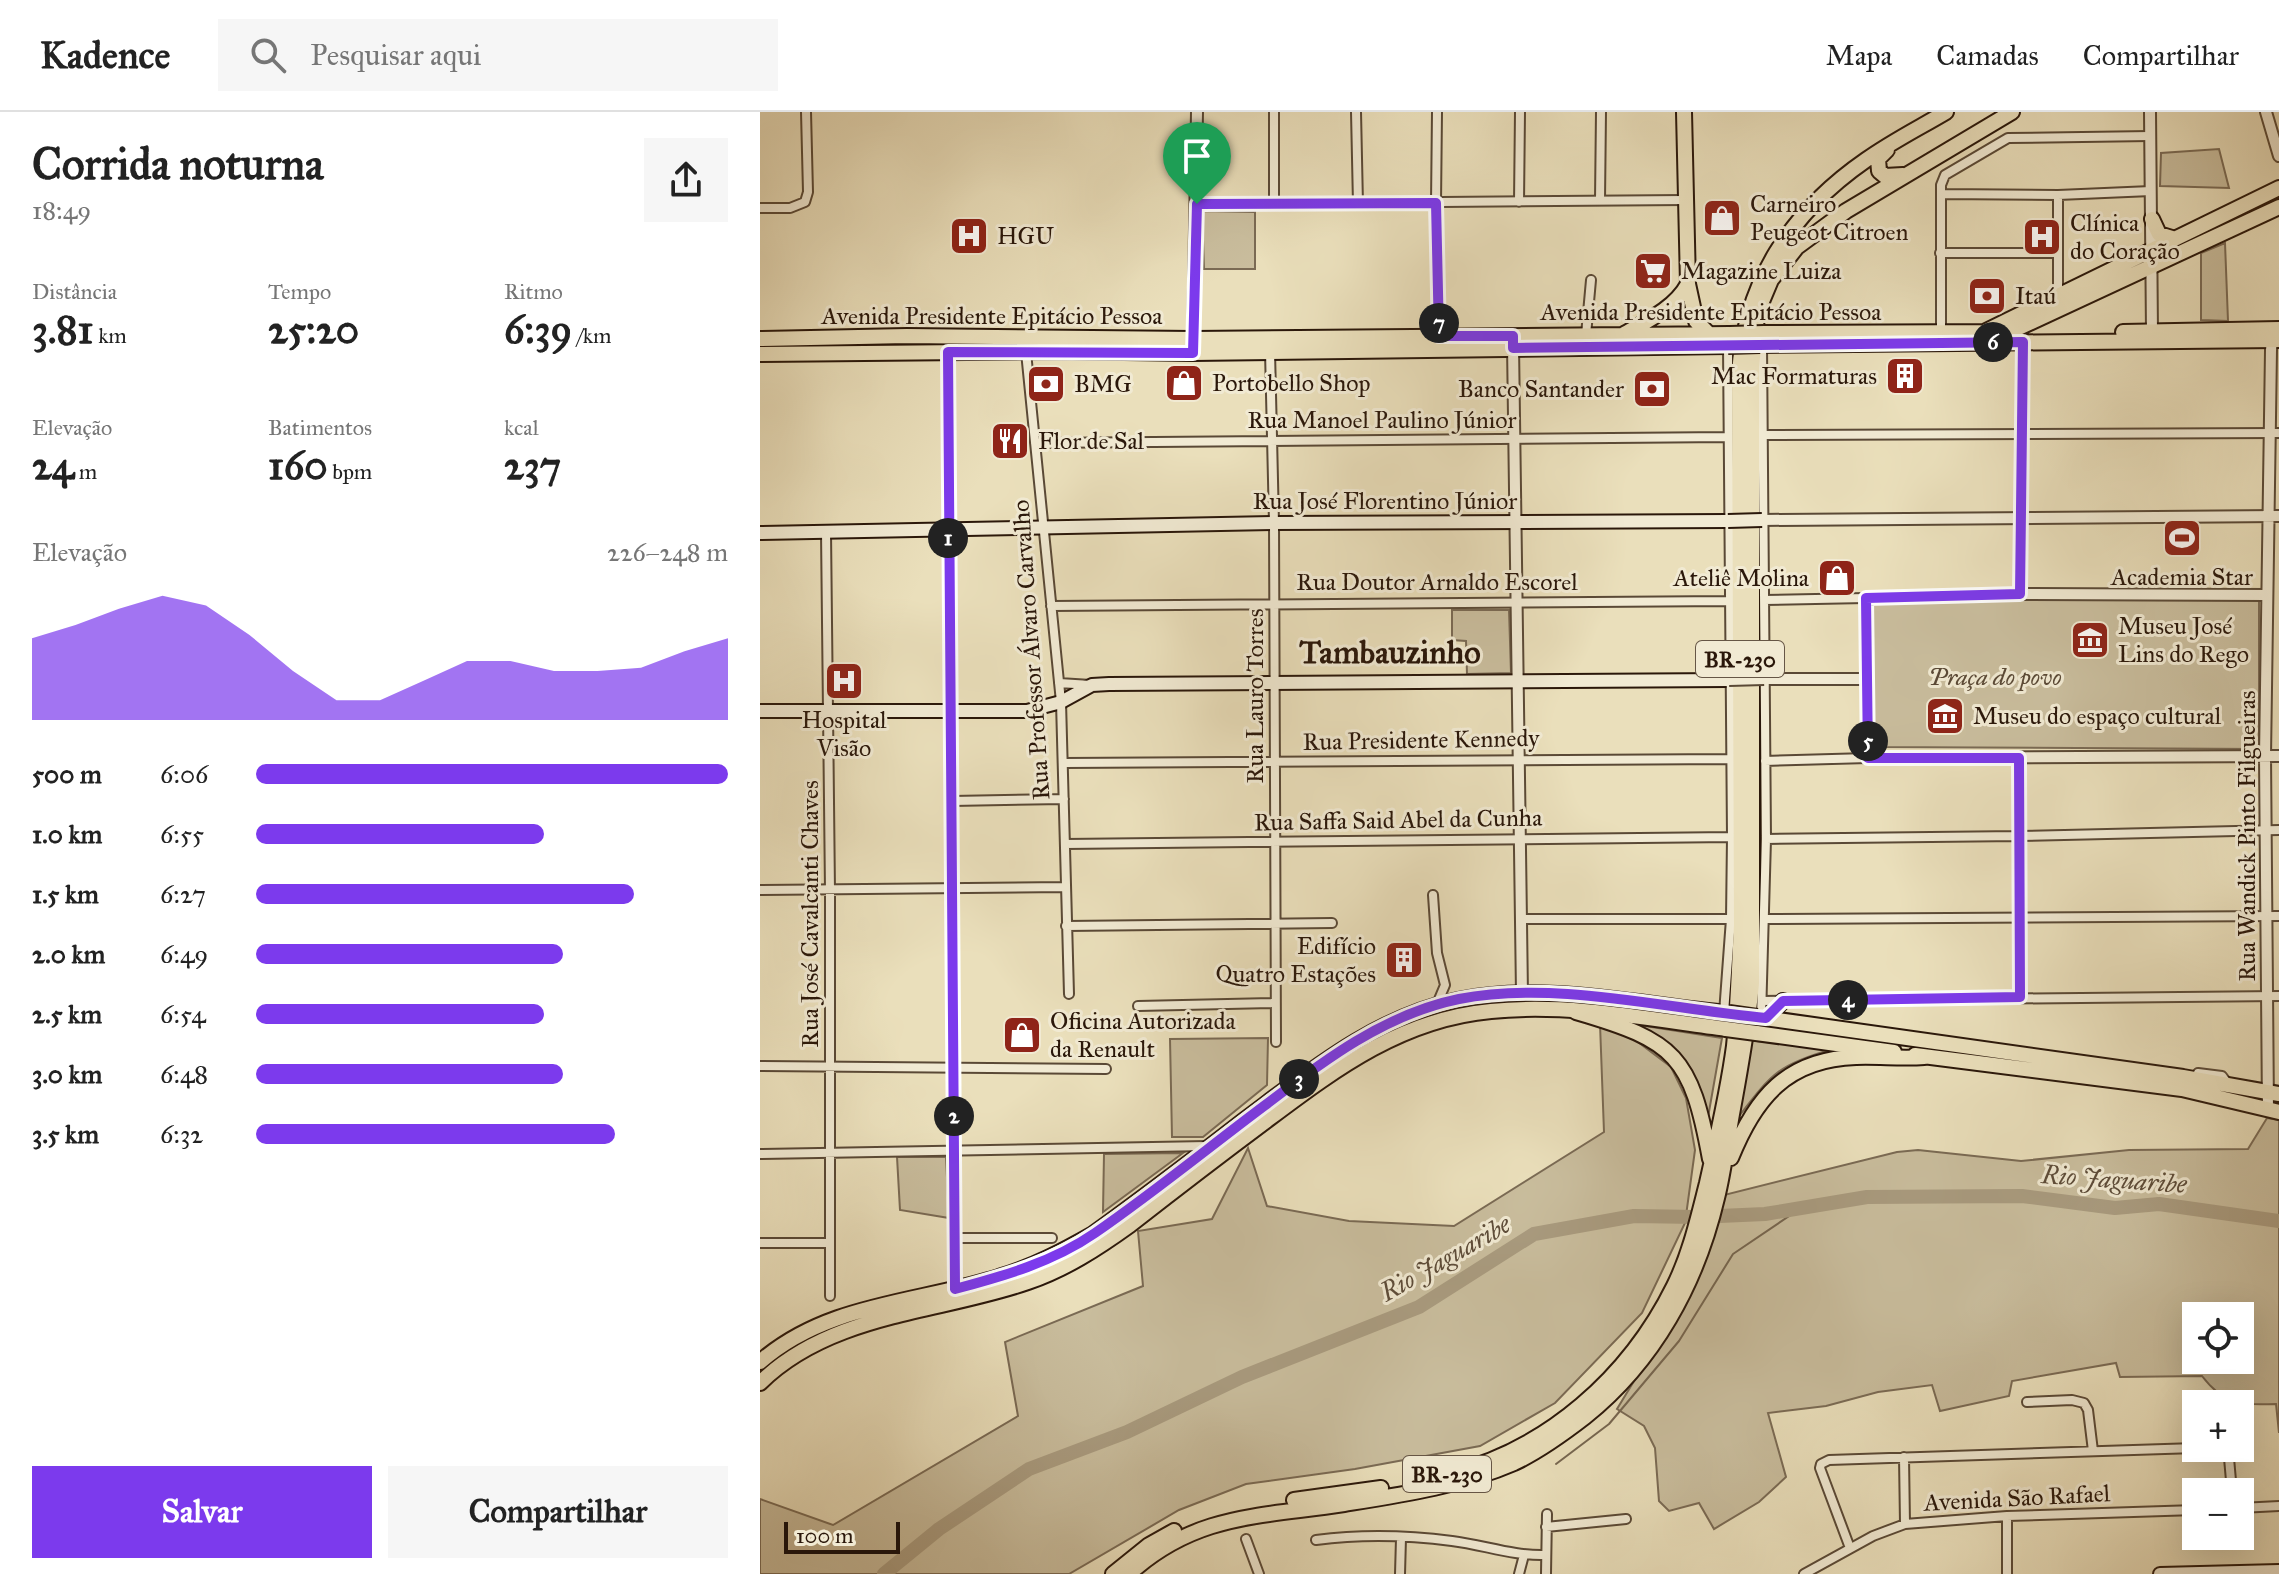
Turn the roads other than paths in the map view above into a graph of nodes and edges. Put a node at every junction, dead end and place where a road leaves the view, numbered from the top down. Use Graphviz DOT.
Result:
graph roads {
  1 [pos="806,112"];
  2 [pos="1197,112"];
  3 [pos="1274,112"];
  4 [pos="1356,112"];
  5 [pos="1437,112"];
  6 [pos="1520,112"];
  7 [pos="1601,112"];
  8 [pos="1684,112"];
  9 [pos="1946,112"];
  10 [pos="2012,112"];
  11 [pos="2150,112"];
  12 [pos="2266,112"];
  13 [pos="2150,136"];
  14 [pos="1903,138"];
  15 [pos="2279,156"];
  16 [pos="1914,171"];
  17 [pos="2279,188"];
  18 [pos="2151,191"];
  19 [pos="1941,194"];
  20 [pos="2058,195"];
  21 [pos="1600,200"];
  22 [pos="1685,200"];
  23 [pos="1519,202"];
  24 [pos="1436,203"];
  25 [pos="1197,204"];
  26 [pos="1358,204"];
  27 [pos="1274,205"];
  28 [pos="2279,207"];
  29 [pos="760,208"];
  30 [pos="2152,219"];
  31 [pos="2172,238"];
  32 [pos="2152,248"];
  33 [pos="1940,253"];
  34 [pos="2056,253"];
  35 [pos="2152,266"];
  36 [pos="1591,280"];
  37 [pos="1688,284"];
  38 [pos="2058,296"];
  39 [pos="1941,332"];
  40 [pos="1984,332"];
  41 [pos="2010,332"];
  42 [pos="2152,332"];
  43 [pos="1623,334"];
  44 [pos="1709,334"];
  45 [pos="1586,335"];
  46 [pos="1439,336"];
  47 [pos="2273,336"];
  48 [pos="760,339"];
  49 [pos="1729,340"];
  50 [pos="1762,341"];
  51 [pos="1513,342"];
  52 [pos="1997,342"];
  53 [pos="2023,342"];
  54 [pos="1193,346"];
  55 [pos="1270,351"];
  56 [pos="948,352"];
  57 [pos="1026,352"];
  58 [pos="760,354"];
  59 [pos="2023,433"];
  60 [pos="2274,433"];
  61 [pos="1763,435"];
  62 [pos="1728,437"];
  63 [pos="1271,440"];
  64 [pos="1516,440"];
  65 [pos="1035,443"];
  66 [pos="2274,516"];
  67 [pos="2021,518"];
  68 [pos="1762,520"];
  69 [pos="1728,521"];
  70 [pos="1517,522"];
  71 [pos="1274,523"];
  72 [pos="1042,527"];
  73 [pos="948,531"];
  74 [pos="826,532"];
  75 [pos="760,533"];
  76 [pos="2020,594"];
  77 [pos="2267,595"];
  78 [pos="2279,595"];
  79 [pos="1866,598"];
  80 [pos="1764,600"];
  81 [pos="1728,601"];
  82 [pos="1518,602"];
  83 [pos="1275,603"];
  84 [pos="1051,606"];
  85 [pos="938,624"];
  86 [pos="950,624"];
  87 [pos="2267,674"];
  88 [pos="2279,674"];
  89 [pos="1764,679"];
  90 [pos="1868,679"];
  91 [pos="1519,680"];
  92 [pos="1729,680"];
  93 [pos="1273,681"];
  94 [pos="1059,683"];
  95 [pos="1092,685"];
  96 [pos="1061,702"];
  97 [pos="828,710"];
  98 [pos="760,711"];
  99 [pos="952,711"];
  100 [pos="2265,756"];
  101 [pos="2279,756"];
  102 [pos="1520,758"];
  103 [pos="1868,758"];
  104 [pos="2019,758"];
  105 [pos="1730,759"];
  106 [pos="1275,761"];
  107 [pos="1765,761"];
  108 [pos="1064,763"];
  109 [pos="1064,799"];
  110 [pos="952,801"];
  111 [pos="2267,830"];
  112 [pos="2279,830"];
  113 [pos="2018,836"];
  114 [pos="1732,837"];
  115 [pos="1520,839"];
  116 [pos="1766,839"];
  117 [pos="1275,842"];
  118 [pos="1065,844"];
  119 [pos="1066,887"];
  120 [pos="953,889"];
  121 [pos="760,890"];
  122 [pos="830,891"];
  123 [pos="1433,895"];
  124 [pos="2273,916"];
  125 [pos="2019,917"];
  126 [pos="1521,919"];
  127 [pos="1731,919"];
  128 [pos="1766,919"];
  129 [pos="1276,922"];
  130 [pos="1332,923"];
  131 [pos="1066,926"];
  132 [pos="1445,985"];
  133 [pos="1069,994"];
  134 [pos="1522,994"];
  135 [pos="2274,996"];
  136 [pos="2020,997"];
  137 [pos="1460,999"];
  138 [pos="1783,1001"];
  139 [pos="1275,1003"];
  140 [pos="1437,1005"];
  141 [pos="1138,1006"];
  142 [pos="1576,1012"];
  143 [pos="1727,1013"];
  144 [pos="1763,1013"];
  145 [pos="1276,1042"];
  146 [pos="1924,1057"];
  147 [pos="2060,1065"];
  148 [pos="760,1066"];
  149 [pos="831,1066"];
  150 [pos="953,1068"];
  151 [pos="1106,1069"];
  152 [pos="2229,1085"];
  153 [pos="2274,1088"];
  154 [pos="2273,1110"];
  155 [pos="1211,1146"];
  156 [pos="954,1151"];
  157 [pos="760,1154"];
  158 [pos="830,1154"];
  159 [pos="1711,1166"];
  160 [pos="1720,1185"];
  161 [pos="1710,1199"];
  162 [pos="955,1238"];
  163 [pos="1052,1238"];
  164 [pos="1698,1240"];
  165 [pos="760,1243"];
  166 [pos="830,1243"];
  167 [pos="830,1296"];
  168 [pos="956,1296"];
  169 [pos="760,1362"];
  170 [pos="761,1381"];
  171 [pos="2027,1402"];
  172 [pos="2182,1448"];
  173 [pos="2093,1451"];
  174 [pos="1904,1457"];
  175 [pos="2279,1506"];
  176 [pos="2254,1507"];
  177 [pos="2182,1510"];
  178 [pos="1547,1514"];
  179 [pos="2007,1516"];
  180 [pos="1626,1519"];
  181 [pos="1905,1524"];
  182 [pos="1546,1527"];
  183 [pos="1401,1538"];
  184 [pos="1246,1539"];
  185 [pos="1316,1540"];
  186 [pos="1850,1548"];
  187 [pos="1524,1555"];
  188 [pos="1545,1555"];
  189 [pos="2279,1571"];
  190 [pos="2258,1572"];
  191 [pos="2195,1573"];
  192 [pos="1113,1574"];
  193 [pos="1129,1574"];
  194 [pos="1259,1574"];
  195 [pos="1400,1574"];
  196 [pos="1519,1574"];
  197 [pos="1546,1574"];
  198 [pos="1804,1574"];
  199 [pos="2007,1574"];
  200 [pos="2160,1574"];
  1 -- 29 [label="street"];
  2 -- 25 [label="street"];
  3 -- 27 [label="street"];
  4 -- 26 [label="street"];
  5 -- 24 [label="street"];
  6 -- 23 [label="street"];
  7 -- 21 [label="street"];
  8 -- 22 [label="main road"];
  9 -- 14 [label="main road, BR-230"];
  10 -- 16 [label="main road, BR-230"];
  11 -- 13 [label="street"];
  12 -- 15 [label="street"];
  13 -- 18 [label="street"];
  13 -- 19 [label="street"];
  14 -- 16 [label="main road"];
  14 -- 159 [label="main road, BR-230"];
  16 -- 160 [label="main road, BR-230"];
  17 -- 31 [label="main road"];
  18 -- 20 [label="street"];
  18 -- 30 [label="street"];
  19 -- 20 [label="street"];
  19 -- 33 [label="street"];
  20 -- 34 [label="street"];
  21 -- 22 [label="street"];
  21 -- 23 [label="street"];
  22 -- 37 [label="main road"];
  23 -- 24 [label="street"];
  24 -- 26 [label="street"];
  24 -- 46 [label="street"];
  25 -- 27 [label="street"];
  25 -- 54 [label="street"];
  26 -- 27 [label="street"];
  28 -- 35 [label="main road"];
  30 -- 31 [label="main road"];
  30 -- 32 [label="street"];
  31 -- 32 [label="main road"];
  32 -- 35 [label="street"];
  32 -- 38 [label="main road"];
  33 -- 34 [label="street"];
  33 -- 39 [label="street"];
  34 -- 38 [label="street"];
  35 -- 41 [label="main road"];
  35 -- 42 [label="street"];
  36 -- 45 [label="street"];
  37 -- 43 [label="main road"];
  37 -- 44 [label="main road"];
  38 -- 40 [label="main road"];
  39 -- 40 [label="main road, Avenida Presidente Epitácio Pessoa"];
  39 -- 50 [label="main road, Avenida Presidente Epitácio Pessoa"];
  40 -- 41 [label="main road, Avenida Presidente Epitácio Pessoa"];
  41 -- 42 [label="main road, Avenida Presidente Epitácio Pessoa"];
  41 -- 52 [label="main road"];
  42 -- 47 [label="main road, Avenida Presidente Epitácio Pessoa"];
  43 -- 44 [label="main road, Avenida Presidente Epitácio Pessoa"];
  43 -- 45 [label="main road, Avenida Presidente Epitácio Pessoa"];
  44 -- 49 [label="main road, Avenida Presidente Epitácio Pessoa"];
  45 -- 51 [label="main road, Avenida Presidente Epitácio Pessoa"];
  46 -- 51 [label="main road, Avenida Presidente Epitácio Pessoa"];
  46 -- 54 [label="main road, Avenida Presidente Epitácio Pessoa"];
  47 -- 53 [label="main road, Avenida Presidente Epitácio Pessoa"];
  47 -- 60 [label="street, Rua Wandick Pinto Filgueiras"];
  48 -- 54 [label="main road, Avenida Presidente Epitácio Pessoa"];
  49 -- 50 [label="main road, Avenida Presidente Epitácio Pessoa, bridge"];
  49 -- 51 [label="main road, Avenida Presidente Epitácio Pessoa"];
  49 -- 62 [label="street"];
  50 -- 52 [label="main road, Avenida Presidente Epitácio Pessoa"];
  50 -- 61 [label="street"];
  51 -- 55 [label="main road, Avenida Presidente Epitácio Pessoa"];
  51 -- 64 [label="street"];
  52 -- 53 [label="main road, Avenida Presidente Epitácio Pessoa"];
  53 -- 59 [label="street"];
  54 -- 55 [label="main road, Avenida Presidente Epitácio Pessoa"];
  54 -- 57 [label="main road, Avenida Presidente Epitácio Pessoa"];
  55 -- 63 [label="street, Rua Lauro Torres"];
  56 -- 57 [label="main road, Avenida Presidente Epitácio Pessoa"];
  56 -- 58 [label="main road, Avenida Presidente Epitácio Pessoa"];
  56 -- 73 [label="street"];
  57 -- 65 [label="street, Rua Professor Álvaro Carvalho"];
  59 -- 60 [label="street"];
  59 -- 61 [label="street"];
  59 -- 67 [label="street"];
  60 -- 66 [label="street, Rua Wandick Pinto Filgueiras"];
  61 -- 68 [label="street"];
  62 -- 64 [label="street, Rua Manoel Paulino Júnior"];
  62 -- 69 [label="street"];
  63 -- 64 [label="street, Rua Manoel Paulino Júnior"];
  63 -- 65 [label="street, Rua Manoel Paulino Júnior"];
  63 -- 71 [label="street, Rua Lauro Torres"];
  64 -- 70 [label="street"];
  65 -- 72 [label="street, Rua Professor Álvaro Carvalho"];
  66 -- 67 [label="street"];
  66 -- 77 [label="street, Rua Wandick Pinto Filgueiras"];
  67 -- 68 [label="street"];
  67 -- 76 [label="street"];
  68 -- 69 [label="main road, Rua José Florentino Júnior, bridge"];
  68 -- 80 [label="street"];
  69 -- 70 [label="main road, Rua José Florentino Júnior"];
  69 -- 81 [label="street"];
  70 -- 71 [label="main road, Rua José Florentino Júnior"];
  70 -- 82 [label="street"];
  71 -- 72 [label="main road, Rua José Florentino Júnior"];
  71 -- 83 [label="street, Rua Lauro Torres"];
  72 -- 73 [label="main road, Rua José Florentino Júnior"];
  72 -- 84 [label="street, Rua Professor Álvaro Carvalho"];
  73 -- 74 [label="main road, Rua José Florentino Júnior"];
  73 -- 86 [label="street"];
  74 -- 75 [label="main road, Rua José Florentino Júnior"];
  74 -- 97 [label="street, Rua José Cavalcanti Chaves"];
  76 -- 77 [label="street"];
  76 -- 79 [label="street"];
  77 -- 78 [label="street"];
  77 -- 87 [label="street, Rua Wandick Pinto Filgueiras"];
  79 -- 80 [label="street"];
  79 -- 90 [label="street"];
  80 -- 89 [label="street"];
  81 -- 82 [label="street, Rua Doutor Arnaldo Escorel"];
  81 -- 92 [label="street"];
  82 -- 83 [label="street, Rua Doutor Arnaldo Escorel"];
  82 -- 91 [label="street"];
  83 -- 84 [label="street, Rua Doutor Arnaldo Escorel"];
  83 -- 93 [label="street, Rua Lauro Torres"];
  84 -- 94 [label="street, Rua Professor Álvaro Carvalho"];
  85 -- 86 [label="street"];
  86 -- 99 [label="street"];
  87 -- 88 [label="street"];
  87 -- 100 [label="street, Rua Wandick Pinto Filgueiras"];
  89 -- 90 [label="street"];
  89 -- 92 [label="street, bridge"];
  89 -- 107 [label="street"];
  90 -- 103 [label="street"];
  91 -- 92 [label="main road"];
  91 -- 93 [label="main road"];
  91 -- 102 [label="street"];
  92 -- 105 [label="street"];
  93 -- 95 [label="main road"];
  93 -- 106 [label="street, Rua Lauro Torres"];
  94 -- 95 [label="street"];
  94 -- 96 [label="street, Rua Professor Álvaro Carvalho"];
  95 -- 96 [label="main road"];
  96 -- 99 [label="main road"];
  96 -- 108 [label="street, Rua Professor Álvaro Carvalho"];
  97 -- 98 [label="main road"];
  97 -- 99 [label="main road"];
  97 -- 122 [label="street, Rua José Cavalcanti Chaves"];
  99 -- 110 [label="street"];
  100 -- 101 [label="street"];
  100 -- 104 [label="street"];
  100 -- 111 [label="street, Rua Wandick Pinto Filgueiras"];
  102 -- 105 [label="street, Rua Presidente Kennedy"];
  102 -- 106 [label="street, Rua Presidente Kennedy"];
  102 -- 115 [label="street"];
  103 -- 104 [label="street"];
  103 -- 107 [label="street"];
  104 -- 113 [label="street"];
  105 -- 114 [label="street"];
  106 -- 108 [label="street, Rua Presidente Kennedy"];
  106 -- 117 [label="street, Rua Lauro Torres"];
  107 -- 116 [label="street"];
  108 -- 109 [label="street, Rua Professor Álvaro Carvalho"];
  109 -- 110 [label="street"];
  109 -- 118 [label="street, Rua Professor Álvaro Carvalho"];
  110 -- 120 [label="street"];
  111 -- 112 [label="street"];
  111 -- 113 [label="street"];
  111 -- 124 [label="street, Rua Wandick Pinto Filgueiras"];
  113 -- 116 [label="street"];
  113 -- 125 [label="street"];
  114 -- 115 [label="street, Rua Saffa Said Abel da Cunha"];
  114 -- 127 [label="street"];
  115 -- 117 [label="street, Rua Saffa Said Abel da Cunha"];
  115 -- 126 [label="street"];
  116 -- 128 [label="street"];
  117 -- 118 [label="street, Rua Saffa Said Abel da Cunha"];
  117 -- 129 [label="street, Rua Lauro Torres"];
  118 -- 119 [label="street, Rua Professor Álvaro Carvalho"];
  119 -- 120 [label="street"];
  119 -- 131 [label="street, Rua Professor Álvaro Carvalho"];
  120 -- 122 [label="street"];
  120 -- 150 [label="street"];
  121 -- 122 [label="street"];
  122 -- 149 [label="street, Rua José Cavalcanti Chaves"];
  123 -- 132 [label="street"];
  124 -- 125 [label="street"];
  124 -- 135 [label="street, Rua Wandick Pinto Filgueiras"];
  125 -- 128 [label="street"];
  125 -- 136 [label="street"];
  126 -- 127 [label="street"];
  126 -- 134 [label="street"];
  127 -- 143 [label="street"];
  128 -- 144 [label="street"];
  129 -- 130 [label="street"];
  129 -- 131 [label="street"];
  129 -- 139 [label="street, Rua Lauro Torres"];
  131 -- 133 [label="street, Rua Professor Álvaro Carvalho"];
  132 -- 137 [label="street"];
  132 -- 140 [label="street"];
  134 -- 137 [label="main road"];
  134 -- 143 [label="main road"];
  135 -- 136 [label="street"];
  135 -- 153 [label="street, Rua Wandick Pinto Filgueiras"];
  136 -- 138 [label="street"];
  137 -- 140 [label="main road"];
  138 -- 144 [label="main road"];
  139 -- 141 [label="street"];
  139 -- 145 [label="street, Rua Lauro Torres"];
  140 -- 155 [label="main road"];
  142 -- 146 [label="main road, bridge"];
  142 -- 159 [label="main road"];
  142 -- 168 [label="main road"];
  143 -- 144 [label="main road, bridge"];
  144 -- 147 [label="main road"];
  144 -- 152 [label="street"];
  146 -- 147 [label="main road"];
  146 -- 160 [label="main road"];
  147 -- 152 [label="main road"];
  147 -- 154 [label="main road"];
  148 -- 149 [label="street"];
  149 -- 150 [label="street"];
  149 -- 158 [label="street, Rua José Cavalcanti Chaves"];
  150 -- 151 [label="street"];
  150 -- 156 [label="street"];
  152 -- 153 [label="main road"];
  153 -- 154 [label="street, Rua Wandick Pinto Filgueiras"];
  155 -- 156 [label="street"];
  155 -- 168 [label="main road"];
  156 -- 158 [label="street"];
  156 -- 162 [label="street"];
  157 -- 158 [label="street"];
  158 -- 166 [label="street, Rua José Cavalcanti Chaves"];
  159 -- 161 [label="main road, BR-230"];
  160 -- 161 [label="main road, BR-230"];
  161 -- 164 [label="main road, BR-230"];
  162 -- 163 [label="street"];
  162 -- 168 [label="street"];
  164 -- 192 [label="main road, BR-230"];
  164 -- 193 [label="main road, BR-230"];
  165 -- 166 [label="street"];
  166 -- 167 [label="street, Rua José Cavalcanti Chaves"];
  168 -- 169 [label="main road"];
  168 -- 170 [label="main road"];
  171 -- 173 [label="street"];
  172 -- 173 [label="street"];
  173 -- 174 [label="street"];
  174 -- 181 [label="street"];
  174 -- 186 [label="street"];
  175 -- 176 [label="street"];
  177 -- 179 [label="street, Avenida São Rafael"];
  178 -- 182 [label="street"];
  179 -- 181 [label="street, Avenida São Rafael"];
  179 -- 199 [label="street"];
  180 -- 182 [label="street"];
  181 -- 186 [label="street, Avenida São Rafael"];
  182 -- 188 [label="street"];
  183 -- 185 [label="street"];
  183 -- 187 [label="street"];
  183 -- 195 [label="street"];
  184 -- 194 [label="street"];
  186 -- 198 [label="street, Avenida São Rafael"];
  187 -- 188 [label="street"];
  187 -- 196 [label="street"];
  188 -- 197 [label="street"];
  189 -- 190 [label="main road"];
  190 -- 191 [label="main road"];
  191 -- 200 [label="main road"];
}
